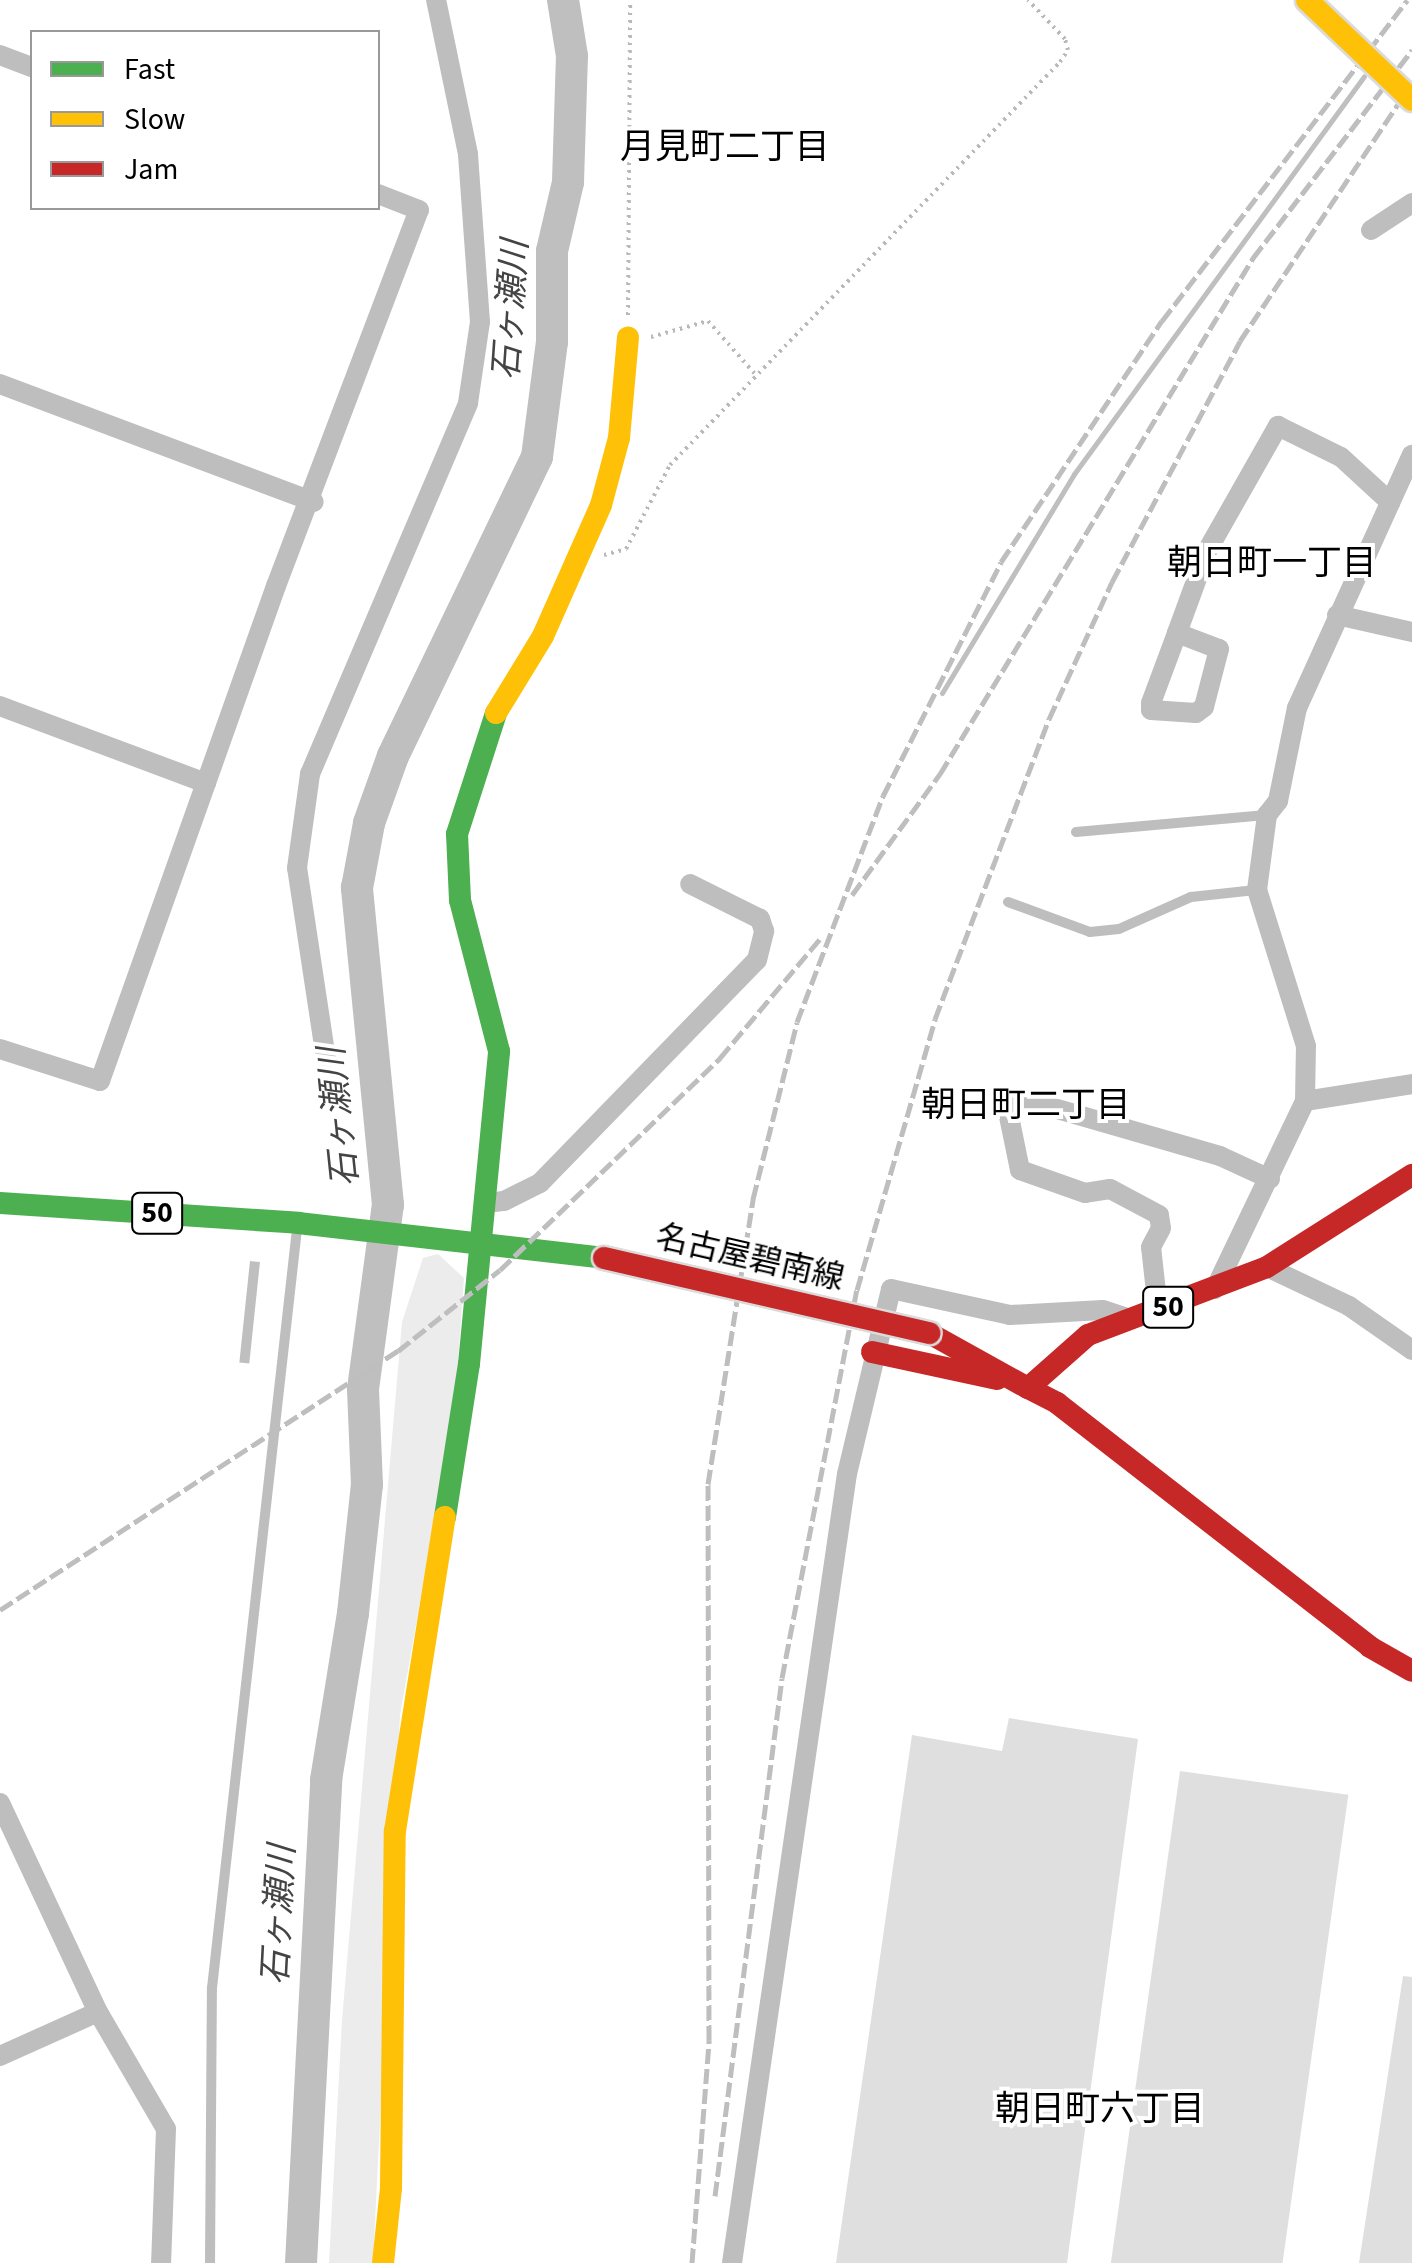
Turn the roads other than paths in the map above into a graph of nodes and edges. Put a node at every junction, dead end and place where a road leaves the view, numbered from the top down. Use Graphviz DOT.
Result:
graph roads {
  1 [pos="436,0"];
  2 [pos="1307,0"];
  3 [pos="0,55"];
  4 [pos="30,66"];
  5 [pos="1412,100"];
  6 [pos="380,195"];
  7 [pos="1412,203"];
  8 [pos="1371,230"];
  9 [pos="628,337"];
  10 [pos="0,384"];
  11 [pos="1412,455"];
  12 [pos="314,502"];
  13 [pos="1390,502"];
  14 [pos="1337,614"];
  15 [pos="1412,632"];
  16 [pos="1177,633"];
  17 [pos="0,706"];
  18 [pos="206,783"];
  19 [pos="1267,815"];
  20 [pos="1076,832"];
  21 [pos="690,884"];
  22 [pos="1258,890"];
  23 [pos="1008,902"];
  24 [pos="0,1049"];
  25 [pos="326,1058"];
  26 [pos="1412,1084"];
  27 [pos="1306,1101"];
  28 [pos="1412,1175"];
  29 [pos="1270,1179"];
  30 [pos="487,1202"];
  31 [pos="0,1203"];
  32 [pos="306,1224"];
  33 [pos="478,1240"];
  34 [pos="1267,1268"];
  35 [pos="1214,1290"];
  36 [pos="1158,1310"];
  37 [pos="1130,1319"];
  38 [pos="1412,1350"];
  39 [pos="872,1352"];
  40 [pos="1028,1388"];
  41 [pos="1139,1464"];
  42 [pos="1408,1661"];
  43 [pos="0,1803"];
  44 [pos="98,2012"];
  45 [pos="0,2056"];
  46 [pos="162,2263"];
  47 [pos="210,2263"];
  48 [pos="382,2263"];
  49 [pos="732,2263"];
  1 -- 25 [label="street"];
  2 -- 5 [label="main road, bridge"];
  3 -- 4 [label="street"];
  6 -- 12 [label="street"];
  7 -- 8 [label="street"];
  9 -- 30 [label="main road"];
  10 -- 12 [label="street"];
  11 -- 13 [label="street"];
  12 -- 18 [label="street"];
  13 -- 14 [label="street"];
  13 -- 16 [label="street"];
  14 -- 15 [label="street"];
  14 -- 19 [label="street"];
  17 -- 18 [label="street"];
  18 -- 24 [label="street"];
  19 -- 20 [label="lane"];
  19 -- 22 [label="street"];
  21 -- 30 [label="street"];
  22 -- 23 [label="lane"];
  22 -- 27 [label="street"];
  26 -- 27 [label="street"];
  27 -- 29 [label="street"];
  28 -- 34 [label="main road, 50"];
  29 -- 35 [label="street"];
  29 -- 36 [label="street"];
  30 -- 33 [label="main road"];
  31 -- 32 [label="main road, 名古屋碧南線 / 50"];
  32 -- 33 [label="main road, 名古屋碧南線 / 50"];
  32 -- 47 [label="lane"];
  33 -- 40 [label="main road, 名古屋碧南線 / 50, bridge"];
  33 -- 48 [label="main road"];
  34 -- 35 [label="main road, 50"];
  34 -- 38 [label="street"];
  35 -- 36 [label="main road, 50"];
  36 -- 37 [label="main road, 50"];
  37 -- 39 [label="street"];
  37 -- 40 [label="main road, 50"];
  39 -- 41 [label="main road"];
  39 -- 49 [label="street"];
  40 -- 41 [label="main road, 名古屋碧南線"];
  41 -- 42 [label="main road"];
  43 -- 44 [label="street"];
  44 -- 45 [label="street"];
  44 -- 46 [label="street"];
}
